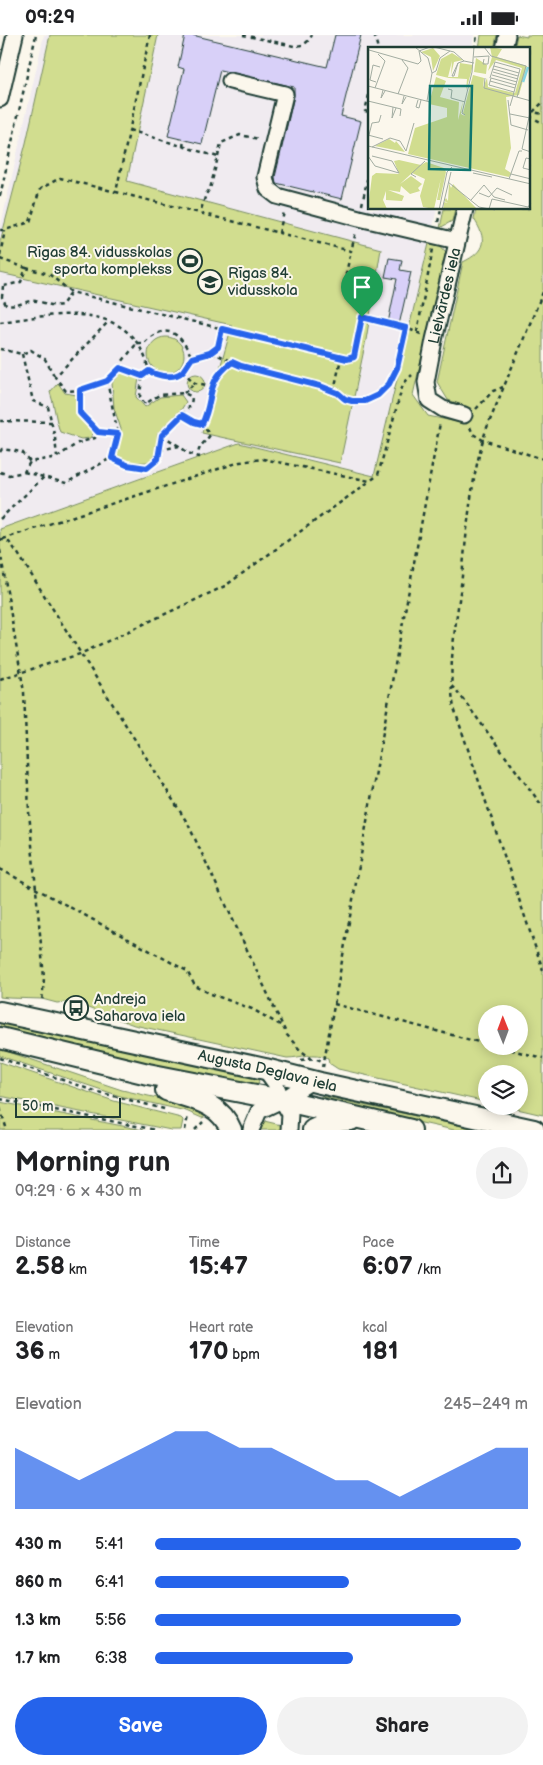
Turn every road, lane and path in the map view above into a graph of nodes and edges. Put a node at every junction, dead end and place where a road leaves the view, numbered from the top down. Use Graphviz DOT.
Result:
graph roads {
  1 [pos="15,35"];
  2 [pos="36,35"];
  3 [pos="150,35"];
  4 [pos="243,35"];
  5 [pos="312,35"];
  6 [pos="230,81"];
  7 [pos="0,99"];
  8 [pos="368,99"];
  9 [pos="543,102"];
  10 [pos="531,111"];
  11 [pos="368,112"];
  12 [pos="543,114"];
  13 [pos="530,116"];
  14 [pos="543,123"];
  15 [pos="130,131"];
  16 [pos="184,140"];
  17 [pos="273,142"];
  18 [pos="183,147"];
  19 [pos="218,157"];
  20 [pos="368,175"];
  21 [pos="116,192"];
  22 [pos="0,195"];
  23 [pos="287,199"];
  24 [pos="441,210"];
  25 [pos="465,210"];
  26 [pos="200,213"];
  27 [pos="359,218"];
  28 [pos="0,230"];
  29 [pos="5,231"];
  30 [pos="279,233"];
  31 [pos="435,236"];
  32 [pos="457,241"];
  33 [pos="351,251"];
  34 [pos="0,255"];
  35 [pos="0,259"];
  36 [pos="26,268"];
  37 [pos="2,287"];
  38 [pos="71,292"];
  39 [pos="543,292"];
  40 [pos="362,317"];
  41 [pos="0,322"];
  42 [pos="108,322"];
  43 [pos="406,328"];
  44 [pos="222,329"];
  45 [pos="417,332"];
  46 [pos="434,340"];
  47 [pos="137,343"];
  48 [pos="0,349"];
  49 [pos="210,353"];
  50 [pos="22,354"];
  51 [pos="431,356"];
  52 [pos="192,358"];
  53 [pos="341,358"];
  54 [pos="232,362"];
  55 [pos="120,368"];
  56 [pos="149,371"];
  57 [pos="182,371"];
  58 [pos="142,376"];
  59 [pos="55,377"];
  60 [pos="107,381"];
  61 [pos="196,383"];
  62 [pos="213,387"];
  63 [pos="504,387"];
  64 [pos="80,390"];
  65 [pos="334,391"];
  66 [pos="184,393"];
  67 [pos="443,409"];
  68 [pos="182,415"];
  69 [pos="464,415"];
  70 [pos="0,421"];
  71 [pos="52,422"];
  72 [pos="202,424"];
  73 [pos="98,432"];
  74 [pos="118,434"];
  75 [pos="162,435"];
  76 [pos="483,440"];
  77 [pos="179,447"];
  78 [pos="1,450"];
  79 [pos="160,450"];
  80 [pos="57,457"];
  81 [pos="112,458"];
  82 [pos="543,459"];
  83 [pos="30,462"];
  84 [pos="0,472"];
  85 [pos="24,472"];
  86 [pos="44,477"];
  87 [pos="370,481"];
  88 [pos="0,519"];
  89 [pos="0,540"];
  90 [pos="0,550"];
  91 [pos="80,653"];
  92 [pos="22,672"];
  93 [pos="0,679"];
  94 [pos="451,686"];
  95 [pos="543,807"];
  96 [pos="0,869"];
  97 [pos="36,888"];
  98 [pos="543,971"];
  99 [pos="42,1003"];
  100 [pos="334,1004"];
  101 [pos="0,1012"];
  102 [pos="283,1027"];
  103 [pos="0,1038"];
  104 [pos="478,1042"];
  105 [pos="528,1054"];
  106 [pos="311,1058"];
  107 [pos="543,1058"];
  108 [pos="0,1059"];
  109 [pos="265,1069"];
  110 [pos="148,1074"];
  111 [pos="318,1075"];
  112 [pos="0,1099"];
  113 [pos="282,1100"];
  114 [pos="0,1107"];
  115 [pos="172,1111"];
  116 [pos="180,1113"];
  117 [pos="365,1120"];
  118 [pos="204,1121"];
  119 [pos="7,1130"];
  120 [pos="156,1130"];
  121 [pos="185,1130"];
  122 [pos="194,1130"];
  123 [pos="231,1130"];
  124 [pos="251,1130"];
  125 [pos="289,1130"];
  126 [pos="313,1130"];
  127 [pos="411,1130"];
  128 [pos="534,1130"];
  1 -- 7 [label="street"];
  2 -- 22 [label="path"];
  3 -- 15 [label="path"];
  4 -- 5 [label="path"];
  6 -- 17 [label="street"];
  8 -- 11 [label="path"];
  9 -- 10 [label="path"];
  10 -- 12 [label="path"];
  13 -- 14 [label="path"];
  15 -- 18 [label="path"];
  15 -- 21 [label="path"];
  16 -- 18 [label="path"];
  17 -- 19 [label="path"];
  17 -- 23 [label="street"];
  18 -- 19 [label="path"];
  19 -- 26 [label="path"];
  20 -- 27 [label="path"];
  21 -- 26 [label="path"];
  21 -- 29 [label="path"];
  23 -- 27 [label="street"];
  23 -- 30 [label="path"];
  24 -- 31 [label="path"];
  25 -- 32 [label="street, Lielvārdes iela"];
  26 -- 30 [label="path"];
  27 -- 31 [label="street"];
  27 -- 33 [label="path"];
  28 -- 29 [label="path"];
  29 -- 34 [label="path"];
  30 -- 33 [label="path"];
  31 -- 32 [label="street"];
  31 -- 45 [label="path"];
  32 -- 46 [label="street, Lielvārdes iela"];
  33 -- 40 [label="path"];
  35 -- 36 [label="path"];
  36 -- 37 [label="path"];
  36 -- 38 [label="path"];
  37 -- 38 [label="path"];
  38 -- 44 [label="path"];
  39 -- 63 [label="path"];
  40 -- 43 [label="path"];
  40 -- 53 [label="path"];
  41 -- 42 [label="path"];
  42 -- 47 [label="path"];
  42 -- 59 [label="path"];
  43 -- 45 [label="path"];
  43 -- 65 [label="path"];
  44 -- 49 [label="path"];
  44 -- 53 [label="path"];
  45 -- 46 [label="path"];
  46 -- 51 [label="street, Lielvārdes iela"];
  47 -- 52 [label="path"];
  47 -- 55 [label="path"];
  47 -- 56 [label="path"];
  48 -- 50 [label="path"];
  49 -- 52 [label="path"];
  49 -- 54 [label="path"];
  50 -- 59 [label="path"];
  50 -- 71 [label="path"];
  51 -- 67 [label="street, Lielvārdes iela"];
  51 -- 87 [label="path"];
  52 -- 57 [label="path"];
  53 -- 65 [label="path"];
  54 -- 62 [label="path"];
  54 -- 65 [label="path"];
  55 -- 58 [label="path"];
  55 -- 60 [label="path"];
  56 -- 57 [label="path"];
  56 -- 58 [label="path"];
  57 -- 61 [label="path"];
  58 -- 66 [label="path"];
  59 -- 64 [label="path"];
  60 -- 64 [label="path"];
  60 -- 74 [label="path"];
  61 -- 62 [label="path"];
  61 -- 66 [label="path"];
  62 -- 72 [label="path"];
  63 -- 69 [label="path"];
  63 -- 76 [label="path"];
  64 -- 73 [label="path"];
  66 -- 68 [label="path"];
  67 -- 69 [label="street"];
  67 -- 100 [label="path"];
  68 -- 72 [label="path"];
  68 -- 75 [label="path"];
  69 -- 76 [label="path"];
  70 -- 71 [label="path"];
  71 -- 80 [label="path"];
  72 -- 77 [label="path"];
  73 -- 74 [label="path"];
  73 -- 80 [label="path"];
  74 -- 81 [label="path"];
  75 -- 77 [label="path"];
  75 -- 79 [label="path"];
  76 -- 82 [label="path"];
  76 -- 94 [label="path"];
  77 -- 79 [label="path"];
  78 -- 83 [label="path"];
  79 -- 81 [label="path"];
  80 -- 83 [label="path"];
  81 -- 86 [label="path"];
  83 -- 85 [label="path"];
  84 -- 85 [label="path"];
  85 -- 86 [label="path"];
  86 -- 88 [label="path"];
  87 -- 89 [label="path"];
  87 -- 91 [label="path"];
  89 -- 91 [label="path"];
  90 -- 92 [label="path"];
  91 -- 92 [label="path"];
  91 -- 102 [label="path"];
  92 -- 93 [label="path"];
  92 -- 97 [label="path"];
  94 -- 95 [label="path"];
  94 -- 98 [label="path"];
  96 -- 97 [label="path"];
  97 -- 99 [label="path"];
  97 -- 102 [label="path"];
  100 -- 104 [label="path"];
  100 -- 111 [label="path"];
  101 -- 109 [label="main road, Augusta Deglava iela"];
  102 -- 106 [label="path"];
  103 -- 110 [label="main road, Augusta Deglava iela"];
  105 -- 107 [label="path"];
  108 -- 115 [label="path"];
  109 -- 111 [label="main road, Augusta Deglava iela"];
  109 -- 113 [label="street"];
  110 -- 113 [label="main road, Augusta Deglava iela"];
  110 -- 123 [label="main road"];
  111 -- 113 [label="street"];
  111 -- 128 [label="main road, Augusta Deglava iela"];
  112 -- 120 [label="path"];
  113 -- 117 [label="main road, Augusta Deglava iela"];
  113 -- 124 [label="street"];
  113 -- 125 [label="street"];
  114 -- 119 [label="path"];
  116 -- 121 [label="path"];
  117 -- 126 [label="main road"];
  117 -- 127 [label="main road, Augusta Deglava iela"];
  118 -- 122 [label="path"];
}
